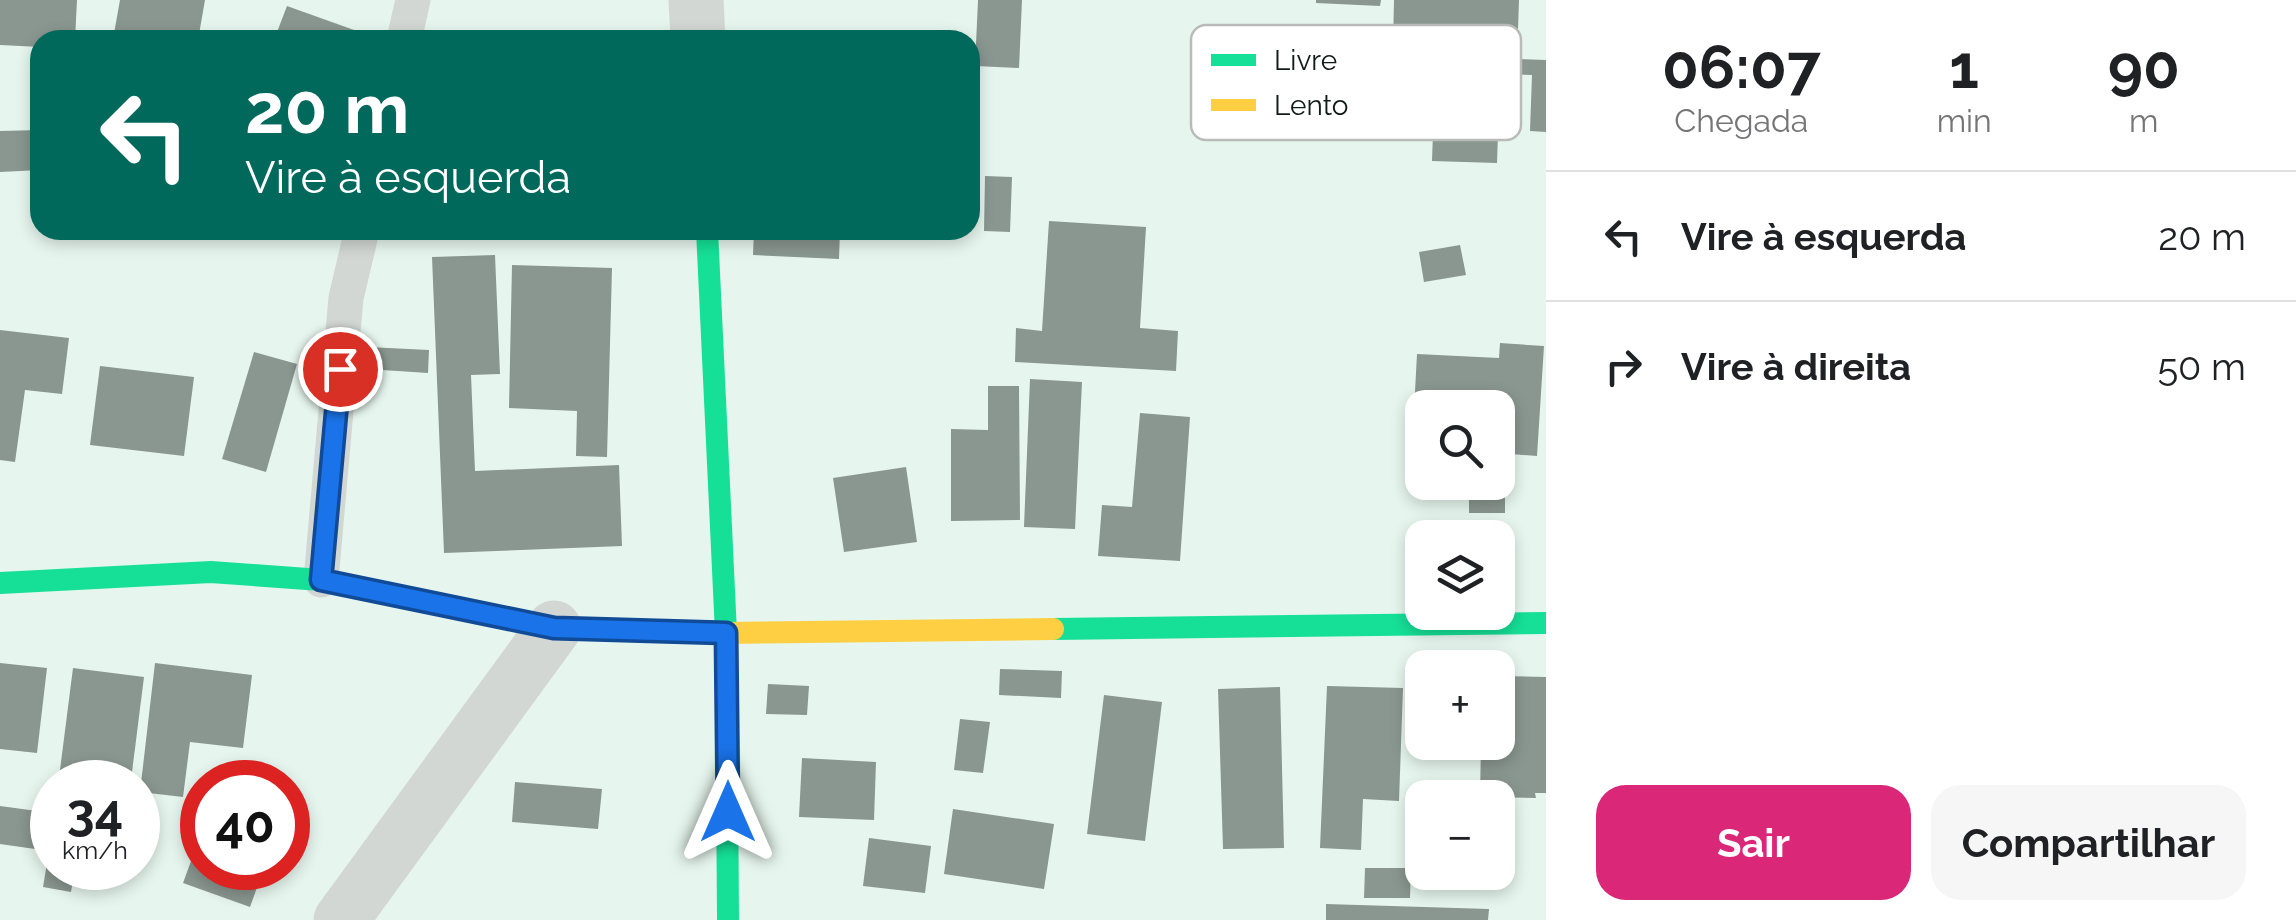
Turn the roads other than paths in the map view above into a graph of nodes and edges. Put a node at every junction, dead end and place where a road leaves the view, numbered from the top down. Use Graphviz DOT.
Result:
graph roads {
  1 [pos="413,0"];
  2 [pos="696,0"];
  3 [pos="406,30"];
  4 [pos="698,30"];
  5 [pos="360,240"];
  6 [pos="707,240"];
  7 [pos="321,580"];
  8 [pos="0,583"];
  9 [pos="1546,623"];
  10 [pos="554,628"];
  11 [pos="726,633"];
  12 [pos="341,920"];
  13 [pos="728,920"];
  1 -- 3 [label="lane"];
  2 -- 4 [label="street"];
  5 -- 7 [label="lane"];
  6 -- 11 [label="street"];
  7 -- 8 [label="street"];
  7 -- 10 [label="street"];
  9 -- 11 [label="street"];
  10 -- 11 [label="street"];
  10 -- 12 [label="street"];
  11 -- 13 [label="street"];
}
